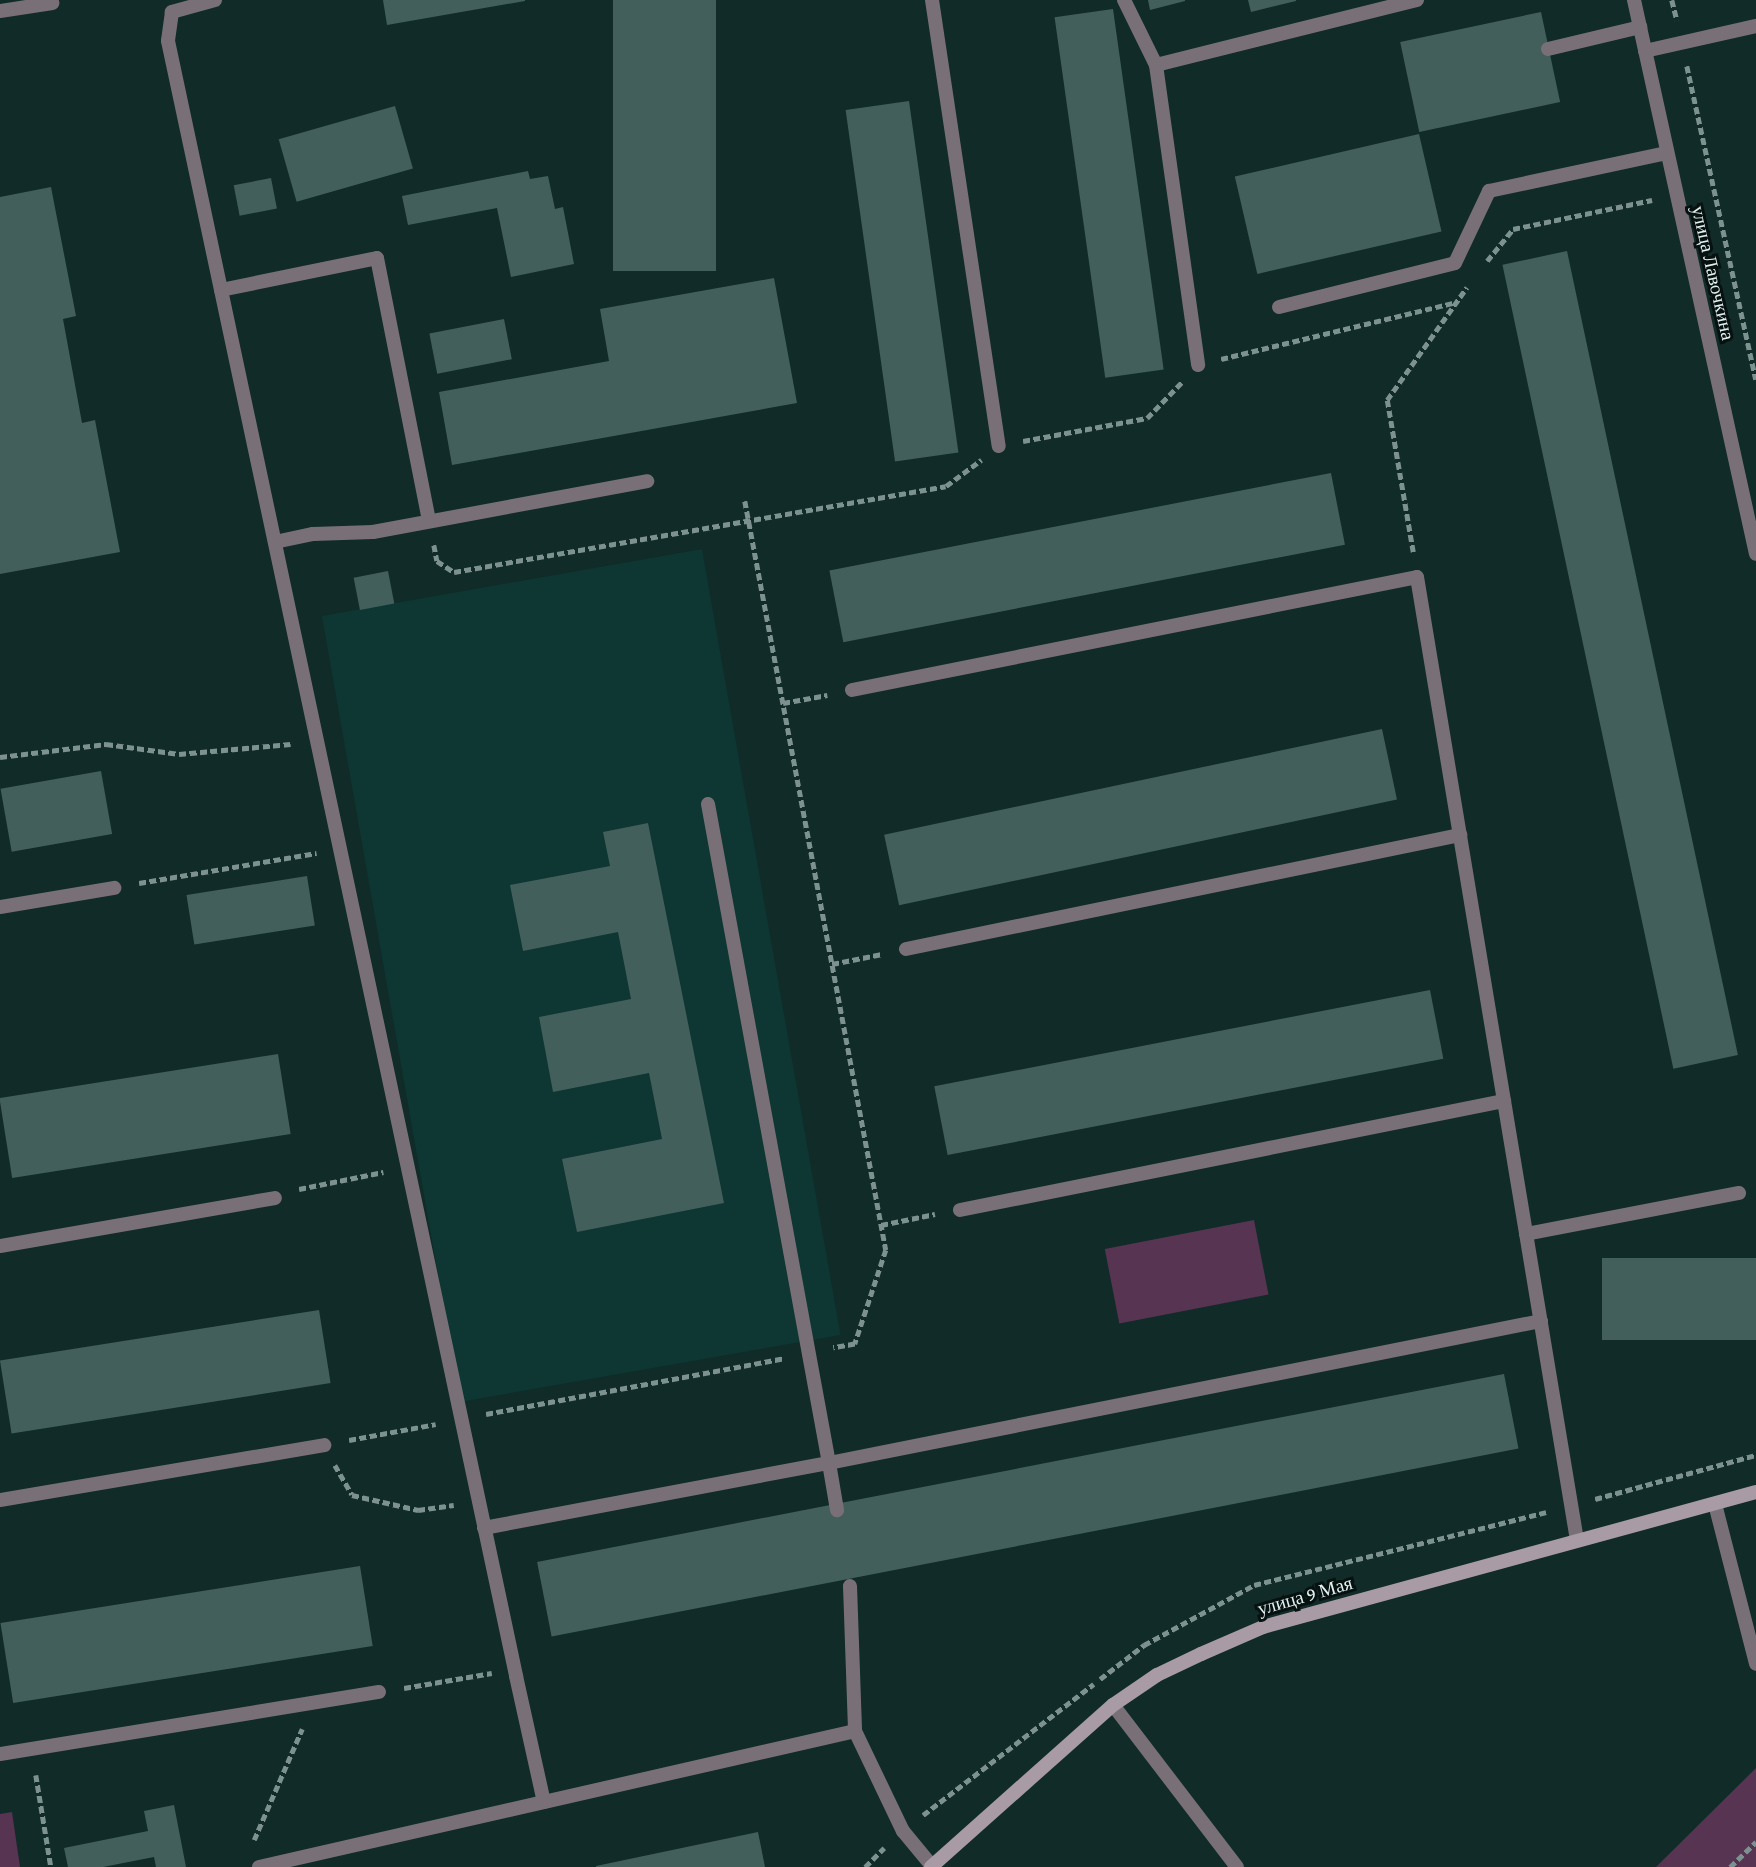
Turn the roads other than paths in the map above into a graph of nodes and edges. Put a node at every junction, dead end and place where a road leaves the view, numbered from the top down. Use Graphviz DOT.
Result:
graph roads {
  1 [pos="215,0"];
  2 [pos="932,0"];
  3 [pos="1124,0"];
  4 [pos="1417,0"];
  5 [pos="1634,0"];
  6 [pos="52,3"];
  7 [pos="0,11"];
  8 [pos="1756,26"];
  9 [pos="1640,27"];
  10 [pos="1548,49"];
  11 [pos="1645,51"];
  12 [pos="1156,65"];
  13 [pos="1665,153"];
  14 [pos="221,290"];
  15 [pos="1279,307"];
  16 [pos="1198,365"];
  17 [pos="999,446"];
  18 [pos="647,481"];
  19 [pos="429,520"];
  20 [pos="275,542"];
  21 [pos="1756,554"];
  22 [pos="852,690"];
  23 [pos="708,804"];
  24 [pos="1460,835"];
  25 [pos="114,888"];
  26 [pos="0,907"];
  27 [pos="906,949"];
  28 [pos="1504,1101"];
  29 [pos="1740,1193"];
  30 [pos="275,1198"];
  31 [pos="960,1210"];
  32 [pos="1526,1234"];
  33 [pos="0,1246"];
  34 [pos="1541,1321"];
  35 [pos="324,1445"];
  36 [pos="829,1463"];
  37 [pos="1756,1492"];
  38 [pos="0,1500"];
  39 [pos="1715,1504"];
  40 [pos="837,1510"];
  41 [pos="485,1528"];
  42 [pos="1577,1540"];
  43 [pos="850,1586"];
  44 [pos="1756,1664"];
  45 [pos="379,1692"];
  46 [pos="1113,1705"];
  47 [pos="855,1731"];
  48 [pos="0,1754"];
  49 [pos="544,1802"];
  50 [pos="931,1866"];
  51 [pos="259,1867"];
  52 [pos="1237,1867"];
  1 -- 14 [label="street"];
  2 -- 17 [label="street"];
  3 -- 12 [label="street"];
  4 -- 12 [label="street"];
  5 -- 9 [label="street, улица Лавочкина"];
  6 -- 7 [label="street"];
  8 -- 11 [label="street"];
  9 -- 10 [label="street"];
  9 -- 11 [label="street, улица Лавочкина"];
  11 -- 13 [label="street, улица Лавочкина"];
  12 -- 16 [label="street"];
  13 -- 15 [label="street"];
  13 -- 21 [label="street, улица Лавочкина"];
  14 -- 19 [label="street"];
  14 -- 20 [label="street"];
  18 -- 19 [label="street"];
  19 -- 20 [label="street"];
  20 -- 41 [label="street"];
  22 -- 24 [label="street"];
  23 -- 36 [label="street"];
  24 -- 27 [label="street"];
  24 -- 28 [label="street"];
  25 -- 26 [label="street"];
  28 -- 31 [label="street"];
  28 -- 32 [label="street"];
  29 -- 32 [label="street"];
  30 -- 33 [label="street"];
  32 -- 34 [label="street"];
  34 -- 36 [label="street"];
  34 -- 42 [label="street"];
  35 -- 38 [label="street"];
  36 -- 40 [label="street"];
  36 -- 41 [label="street"];
  37 -- 39 [label="main road, улица 9 Мая"];
  39 -- 42 [label="main road, улица 9 Мая"];
  39 -- 44 [label="street"];
  41 -- 49 [label="street"];
  42 -- 46 [label="main road, улица 9 Мая"];
  43 -- 47 [label="street"];
  45 -- 48 [label="street"];
  46 -- 50 [label="main road, улица 9 Мая"];
  46 -- 52 [label="street"];
  47 -- 49 [label="street"];
  47 -- 50 [label="street"];
  49 -- 51 [label="street"];
}
